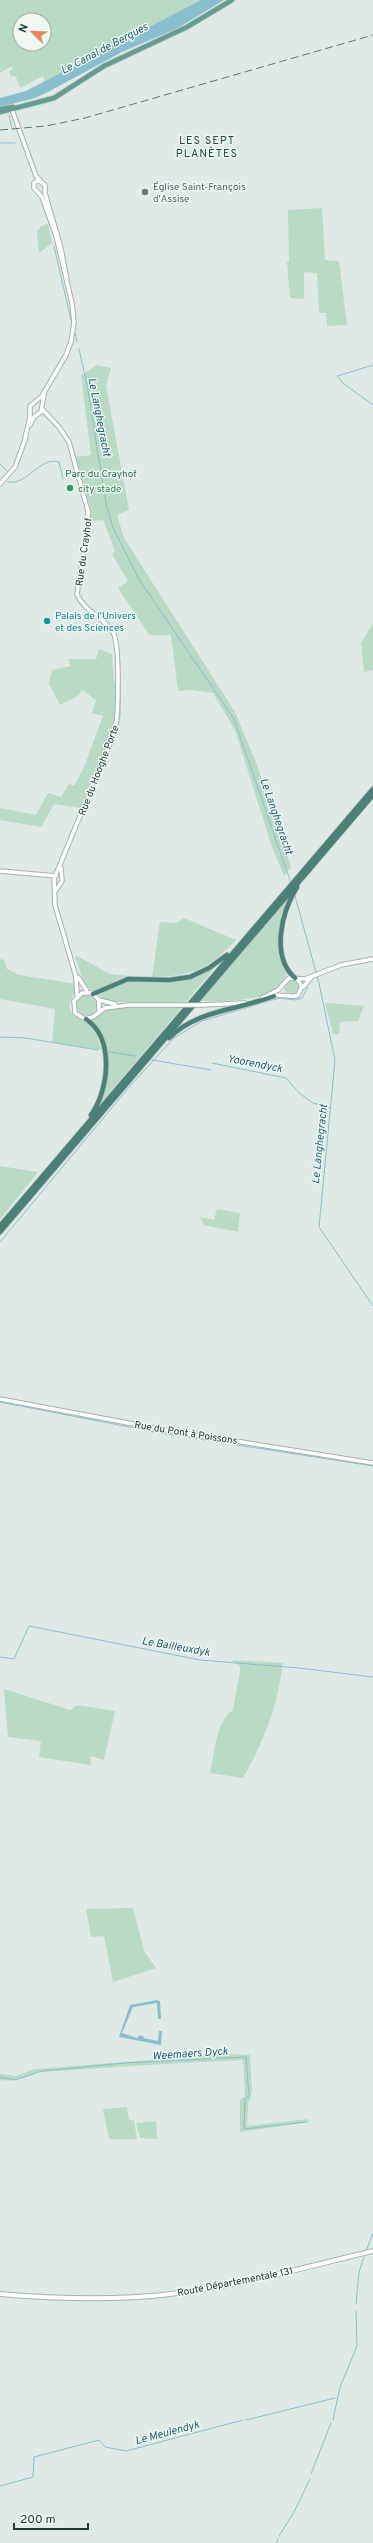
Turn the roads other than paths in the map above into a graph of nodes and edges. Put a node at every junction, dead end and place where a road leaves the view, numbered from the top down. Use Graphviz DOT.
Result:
graph roads {
  1 [pos="232,0"];
  2 [pos="0,109"];
  3 [pos="12,109"];
  4 [pos="0,112"];
  5 [pos="31,163"];
  6 [pos="40,180"];
  7 [pos="34,183"];
  8 [pos="44,189"];
  9 [pos="38,192"];
  10 [pos="67,281"];
  11 [pos="49,386"];
  12 [pos="35,402"];
  13 [pos="42,407"];
  14 [pos="30,412"];
  15 [pos="38,414"];
  16 [pos="53,421"];
  17 [pos="26,438"];
  18 [pos="0,484"];
  19 [pos="78,596"];
  20 [pos="373,789"];
  21 [pos="373,795"];
  22 [pos="63,860"];
  23 [pos="0,871"];
  24 [pos="56,876"];
  25 [pos="44,877"];
  26 [pos="62,878"];
  27 [pos="54,882"];
  28 [pos="59,884"];
  29 [pos="292,886"];
  30 [pos="55,897"];
  31 [pos="256,924"];
  32 [pos="373,959"];
  33 [pos="73,963"];
  34 [pos="316,975"];
  35 [pos="296,978"];
  36 [pos="284,983"];
  37 [pos="302,987"];
  38 [pos="91,993"];
  39 [pos="285,994"];
  40 [pos="77,995"];
  41 [pos="274,996"];
  42 [pos="99,1000"];
  43 [pos="257,1000"];
  44 [pos="129,1005"];
  45 [pos="99,1011"];
  46 [pos="86,1019"];
  47 [pos="141,1067"];
  48 [pos="67,1147"];
  49 [pos="0,1226"];
  50 [pos="0,1232"];
  51 [pos="0,1399"];
  52 [pos="373,1463"];
  53 [pos="373,2251"];
  54 [pos="0,2294"];
  1 -- 3 [label="main road"];
  2 -- 3 [label="main road"];
  3 -- 4 [label="main road"];
  3 -- 5 [label="street"];
  5 -- 6 [label="street"];
  5 -- 7 [label="street"];
  6 -- 7 [label="street"];
  6 -- 8 [label="street"];
  7 -- 9 [label="street"];
  8 -- 9 [label="street"];
  8 -- 10 [label="street"];
  9 -- 10 [label="street"];
  10 -- 11 [label="street"];
  11 -- 12 [label="street"];
  11 -- 13 [label="street"];
  12 -- 13 [label="street"];
  12 -- 14 [label="street"];
  13 -- 15 [label="street"];
  13 -- 16 [label="street, Rue du Crayhof"];
  14 -- 15 [label="street, Rue du Crayhof"];
  14 -- 17 [label="street"];
  15 -- 16 [label="street, Rue du Crayhof"];
  15 -- 17 [label="street"];
  16 -- 19 [label="street, Rue du Crayhof"];
  17 -- 18 [label="street"];
  19 -- 22 [label="street, Rue du Hooghe Porte"];
  20 -- 29 [label="highway"];
  21 -- 29 [label="highway"];
  22 -- 24 [label="street, Rue du Hooghe Porte"];
  22 -- 26 [label="street, Rue du Hooghe Porte"];
  23 -- 25 [label="street"];
  24 -- 25 [label="street"];
  24 -- 26 [label="street"];
  24 -- 27 [label="street, Rue du Hooghe Porte"];
  25 -- 27 [label="street"];
  26 -- 28 [label="street"];
  27 -- 28 [label="street"];
  27 -- 30 [label="street"];
  28 -- 30 [label="street"];
  29 -- 31 [label="highway"];
  29 -- 35 [label="highway"];
  29 -- 47 [label="highway"];
  30 -- 33 [label="street"];
  31 -- 38 [label="highway"];
  31 -- 48 [label="highway"];
  32 -- 34 [label="street"];
  33 -- 38 [label="street"];
  33 -- 40 [label="street"];
  34 -- 35 [label="street"];
  34 -- 37 [label="street"];
  35 -- 36 [label="street"];
  35 -- 37 [label="street"];
  36 -- 39 [label="street"];
  36 -- 43 [label="street"];
  37 -- 39 [label="street"];
  38 -- 40 [label="street"];
  38 -- 42 [label="street"];
  39 -- 41 [label="street"];
  40 -- 46 [label="street"];
  41 -- 43 [label="street"];
  41 -- 47 [label="highway"];
  42 -- 44 [label="street"];
  42 -- 45 [label="street"];
  43 -- 44 [label="street, bridge"];
  44 -- 45 [label="street"];
  45 -- 46 [label="street"];
  46 -- 48 [label="highway"];
  47 -- 50 [label="highway"];
  48 -- 49 [label="highway"];
  51 -- 52 [label="street, Rue du Pont à Poissons"];
  53 -- 54 [label="main road, Route Départementale 131"];
}
